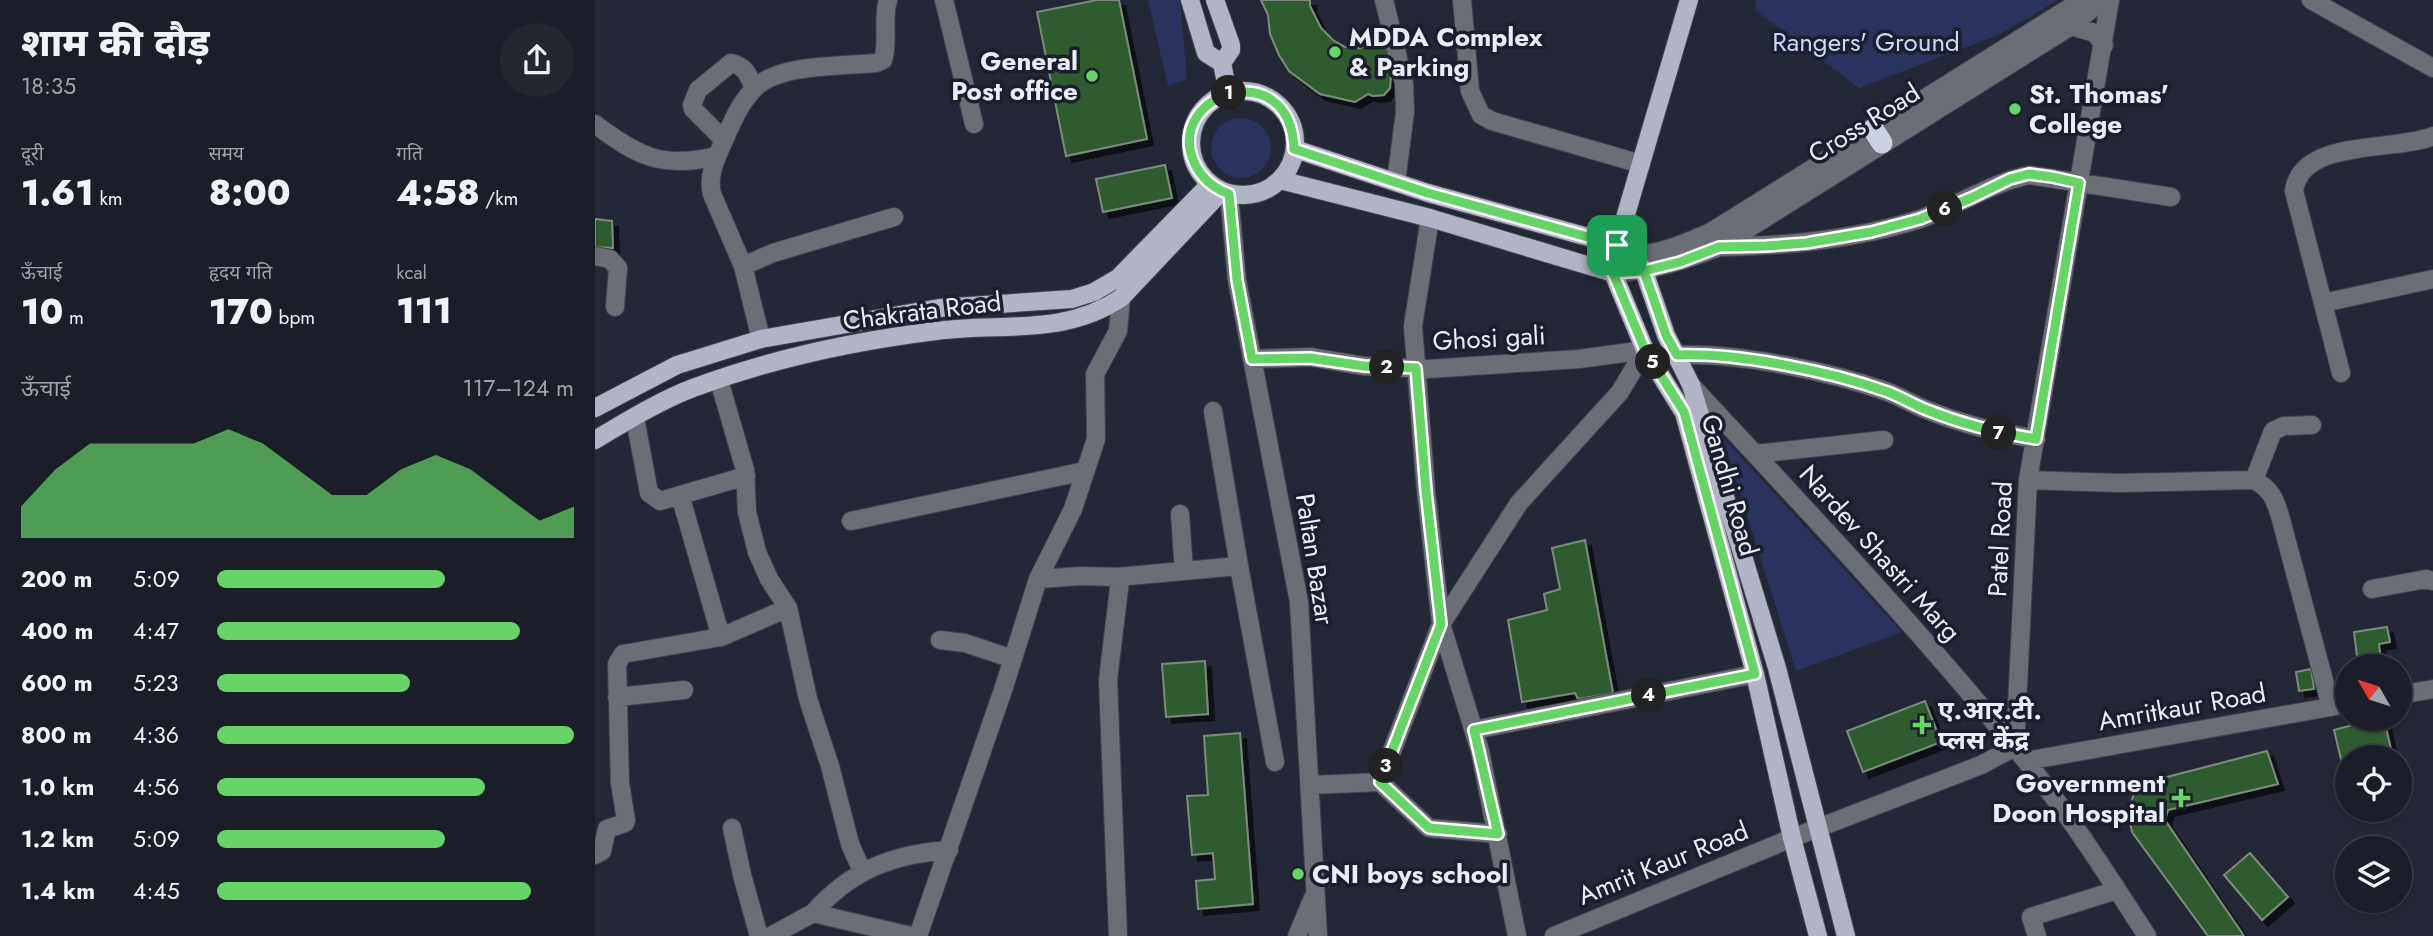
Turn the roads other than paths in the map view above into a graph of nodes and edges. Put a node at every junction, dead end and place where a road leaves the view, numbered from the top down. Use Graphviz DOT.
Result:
graph roads {
  1 [pos="888,0"];
  2 [pos="944,0"];
  3 [pos="1190,0"];
  4 [pos="1215,0"];
  5 [pos="1384,0"];
  6 [pos="1462,0"];
  7 [pos="1689,0"];
  8 [pos="2082,0"];
  9 [pos="2102,0"];
  10 [pos="2110,0"];
  11 [pos="2312,0"];
  12 [pos="2071,26"];
  13 [pos="2104,45"];
  14 [pos="1223,63"];
  15 [pos="2433,68"];
  16 [pos="754,89"];
  17 [pos="1228,93"];
  18 [pos="595,124"];
  19 [pos="974,124"];
  20 [pos="1877,136"];
  21 [pos="2431,142"];
  22 [pos="721,148"];
  23 [pos="1294,149"];
  24 [pos="1641,164"];
  25 [pos="1280,180"];
  26 [pos="1396,182"];
  27 [pos="2079,183"];
  28 [pos="1220,190"];
  29 [pos="2171,197"];
  30 [pos="894,218"];
  31 [pos="1430,218"];
  32 [pos="1719,247"];
  33 [pos="1625,250"];
  34 [pos="595,256"];
  35 [pos="743,266"];
  36 [pos="1644,271"];
  37 [pos="1613,273"];
  38 [pos="2433,279"];
  39 [pos="1121,298"];
  40 [pos="2323,303"];
  41 [pos="615,307"];
  42 [pos="761,340"];
  43 [pos="1645,350"];
  44 [pos="1677,355"];
  45 [pos="1252,359"];
  46 [pos="1416,368"];
  47 [pos="2341,373"];
  48 [pos="719,380"];
  49 [pos="1691,385"];
  50 [pos="595,408"];
  51 [pos="1213,411"];
  52 [pos="635,418"];
  53 [pos="2312,425"];
  54 [pos="2036,439"];
  55 [pos="595,440"];
  56 [pos="1884,440"];
  57 [pos="1755,454"];
  58 [pos="1085,471"];
  59 [pos="745,476"];
  60 [pos="2028,480"];
  61 [pos="2255,480"];
  62 [pos="680,495"];
  63 [pos="1180,514"];
  64 [pos="851,521"];
  65 [pos="1239,566"];
  66 [pos="1184,571"];
  67 [pos="1117,577"];
  68 [pos="1038,579"];
  69 [pos="2433,581"];
  70 [pos="2372,589"];
  71 [pos="788,608"];
  72 [pos="1441,624"];
  73 [pos="721,637"];
  74 [pos="940,640"];
  75 [pos="1013,659"];
  76 [pos="1755,674"];
  77 [pos="2433,689"];
  78 [pos="684,691"];
  79 [pos="2335,693"];
  80 [pos="2412,693"];
  81 [pos="617,697"];
  82 [pos="2335,707"];
  83 [pos="1474,730"];
  84 [pos="2020,754"];
  85 [pos="1275,762"];
  86 [pos="1380,782"];
  87 [pos="1311,785"];
  88 [pos="732,828"];
  89 [pos="1818,829"];
  90 [pos="1498,834"];
  91 [pos="1792,838"];
  92 [pos="949,850"];
  93 [pos="595,855"];
  94 [pos="862,871"];
  95 [pos="2117,890"];
  96 [pos="1315,891"];
  97 [pos="813,913"];
  98 [pos="759,936"];
  99 [pos="771,936"];
  100 [pos="911,936"];
  101 [pos="918,936"];
  102 [pos="1118,936"];
  103 [pos="1297,936"];
  104 [pos="1318,936"];
  105 [pos="1517,936"];
  106 [pos="1553,936"];
  107 [pos="1818,936"];
  108 [pos="1846,936"];
  109 [pos="2036,936"];
  110 [pos="2147,936"];
  1 -- 16 [label="street"];
  2 -- 19 [label="street"];
  3 -- 14 [label="main road"];
  4 -- 14 [label="main road"];
  5 -- 26 [label="street"];
  6 -- 24 [label="street"];
  7 -- 24 [label="main road"];
  8 -- 20 [label="street, Cross Road"];
  9 -- 12 [label="street, Cross Road"];
  10 -- 13 [label="street, Patel Road"];
  11 -- 15 [label="street"];
  12 -- 13 [label="street"];
  12 -- 20 [label="street, Cross Road"];
  13 -- 27 [label="street, Patel Road"];
  14 -- 17 [label="main road"];
  16 -- 22 [label="street"];
  16 -- 22 [label="street"];
  17 -- 23 [label="main road"];
  17 -- 28 [label="main road"];
  18 -- 22 [label="street"];
  20 -- 32 [label="street, Cross Road"];
  20 -- 33 [label="street, Cross Road"];
  21 -- 40 [label="street"];
  22 -- 35 [label="street"];
  23 -- 25 [label="main road"];
  23 -- 26 [label="main road"];
  24 -- 33 [label="main road"];
  25 -- 28 [label="main road"];
  25 -- 31 [label="main road"];
  26 -- 33 [label="main road"];
  27 -- 29 [label="street"];
  27 -- 32 [label="street"];
  27 -- 54 [label="street, Patel Road"];
  28 -- 39 [label="main road, Chakrata Road"];
  28 -- 42 [label="main road, Chakrata Road"];
  28 -- 45 [label="street, Paltan Bazar"];
  30 -- 35 [label="street"];
  31 -- 37 [label="main road"];
  31 -- 46 [label="street"];
  32 -- 36 [label="street, Cross Road"];
  33 -- 36 [label="main road, Gandhi Road"];
  33 -- 37 [label="main road"];
  34 -- 41 [label="street"];
  35 -- 42 [label="street"];
  36 -- 37 [label="street, Cross Road"];
  36 -- 44 [label="main road, Gandhi Road"];
  37 -- 43 [label="main road, Gandhi Road"];
  38 -- 40 [label="street"];
  39 -- 48 [label="main road, Chakrata Road"];
  39 -- 58 [label="street"];
  40 -- 47 [label="street"];
  42 -- 50 [label="main road, Chakrata Road"];
  43 -- 46 [label="street, Ghosi gali"];
  43 -- 72 [label="street"];
  43 -- 76 [label="main road, Gandhi Road"];
  44 -- 49 [label="main road, Gandhi Road"];
  44 -- 54 [label="street"];
  45 -- 46 [label="street, Ghosi gali"];
  45 -- 87 [label="street, Paltan Bazar"];
  46 -- 72 [label="street"];
  48 -- 52 [label="main road, Chakrata Road"];
  48 -- 59 [label="street"];
  49 -- 57 [label="street, Nardev Shastri Marg"];
  49 -- 89 [label="main road, Gandhi Road"];
  51 -- 65 [label="street"];
  52 -- 55 [label="main road, Chakrata Road"];
  52 -- 62 [label="street"];
  53 -- 61 [label="street"];
  54 -- 60 [label="street, Patel Road"];
  56 -- 57 [label="street"];
  57 -- 84 [label="street, Nardev Shastri Marg"];
  58 -- 64 [label="street"];
  58 -- 68 [label="street"];
  59 -- 62 [label="street"];
  59 -- 71 [label="street"];
  60 -- 61 [label="street"];
  60 -- 84 [label="street, Patel Road"];
  61 -- 79 [label="street"];
  62 -- 73 [label="street"];
  63 -- 66 [label="street"];
  65 -- 66 [label="street"];
  65 -- 85 [label="street"];
  66 -- 67 [label="street"];
  67 -- 68 [label="street"];
  67 -- 102 [label="street"];
  68 -- 75 [label="street"];
  69 -- 70 [label="street"];
  71 -- 73 [label="street"];
  71 -- 94 [label="street"];
  72 -- 83 [label="street"];
  72 -- 86 [label="street"];
  73 -- 81 [label="street"];
  74 -- 75 [label="street"];
  75 -- 92 [label="street"];
  76 -- 83 [label="street"];
  76 -- 91 [label="main road, Gandhi Road"];
  77 -- 80 [label="street"];
  78 -- 81 [label="street"];
  81 -- 93 [label="street"];
  82 -- 84 [label="street, Amritkaur Road"];
  83 -- 90 [label="street"];
  84 -- 89 [label="street"];
  84 -- 95 [label="street, Nardev Shastri Marg"];
  86 -- 87 [label="street"];
  86 -- 90 [label="street"];
  87 -- 96 [label="street, Paltan Bazar"];
  88 -- 98 [label="street"];
  89 -- 91 [label="street, Amrit Kaur Road"];
  89 -- 108 [label="main road, Gandhi Road"];
  90 -- 105 [label="street"];
  91 -- 106 [label="street, Amrit Kaur Road"];
  91 -- 107 [label="main road, Gandhi Road"];
  92 -- 94 [label="street"];
  92 -- 101 [label="street"];
  94 -- 97 [label="street"];
  95 -- 109 [label="street"];
  95 -- 110 [label="street, Nardev Shastri Marg"];
  96 -- 103 [label="street"];
  96 -- 104 [label="street, Paltan Bazar"];
  97 -- 99 [label="street"];
  97 -- 100 [label="street"];
}
